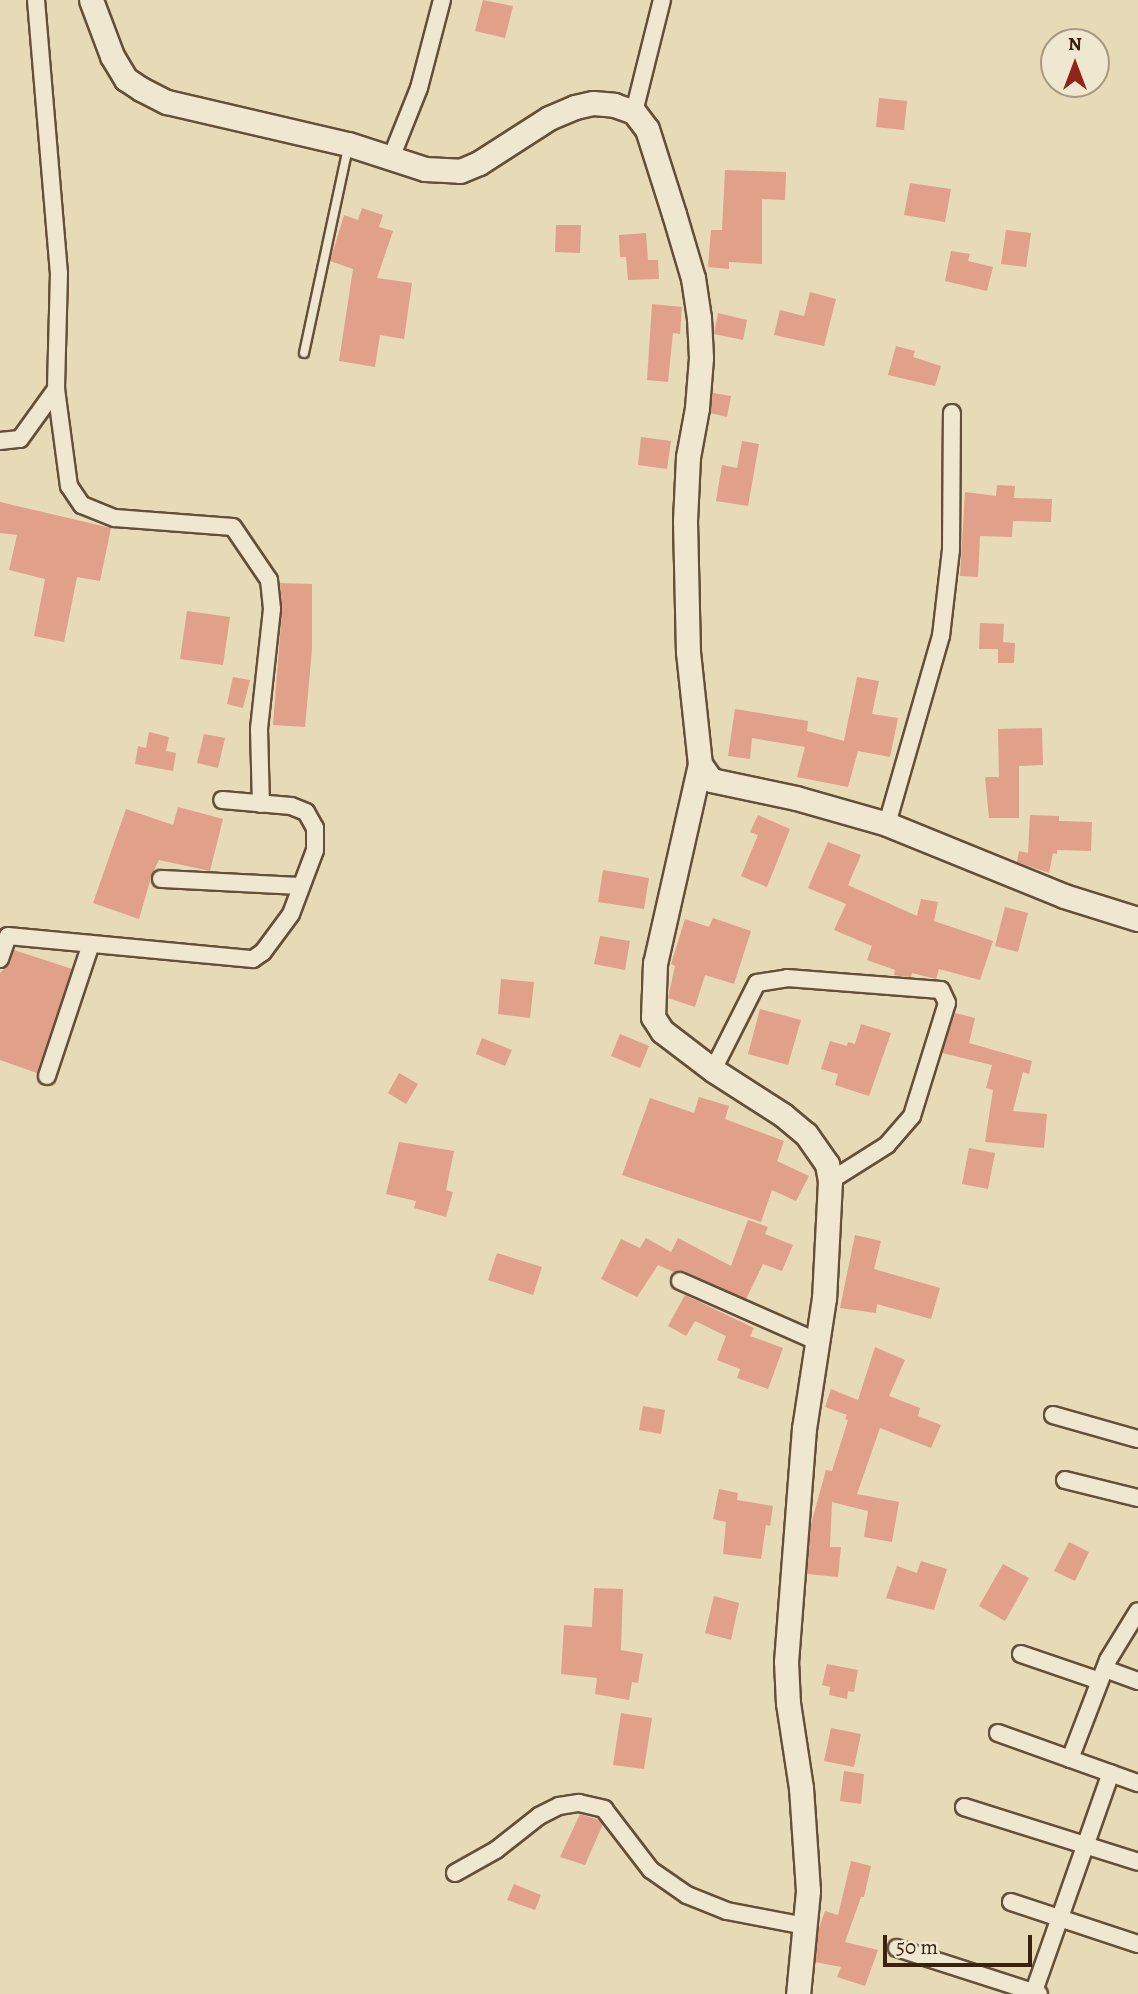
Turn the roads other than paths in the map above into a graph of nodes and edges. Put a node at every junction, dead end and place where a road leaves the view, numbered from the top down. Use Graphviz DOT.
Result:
graph roads {
  1 [pos="36,0"];
  2 [pos="91,0"];
  3 [pos="442,0"];
  4 [pos="662,0"];
  5 [pos="634,112"];
  6 [pos="348,144"];
  7 [pos="391,158"];
  8 [pos="304,353"];
  9 [pos="56,389"];
  10 [pos="952,412"];
  11 [pos="0,441"];
  12 [pos="700,764"];
  13 [pos="222,800"];
  14 [pos="261,804"];
  15 [pos="887,824"];
  16 [pos="161,879"];
  17 [pos="301,886"];
  18 [pos="1138,919"];
  19 [pos="91,944"];
  20 [pos="0,959"];
  21 [pos="713,1070"];
  22 [pos="47,1076"];
  23 [pos="830,1181"];
  24 [pos="681,1281"];
  25 [pos="818,1342"];
  26 [pos="1053,1415"];
  27 [pos="1138,1439"];
  28 [pos="1065,1480"];
  29 [pos="1138,1498"];
  30 [pos="1138,1611"];
  31 [pos="1021,1654"];
  32 [pos="1102,1675"];
  33 [pos="1138,1681"];
  34 [pos="998,1733"];
  35 [pos="1070,1759"];
  36 [pos="1111,1773"];
  37 [pos="1138,1783"];
  38 [pos="964,1807"];
  39 [pos="1083,1845"];
  40 [pos="1138,1863"];
  41 [pos="455,1873"];
  42 [pos="1011,1902"];
  43 [pos="1058,1918"];
  44 [pos="805,1926"];
  45 [pos="1138,1944"];
  46 [pos="897,1948"];
  47 [pos="1035,1993"];
  48 [pos="798,1994"];
  1 -- 9 [label="street"];
  2 -- 6 [label="street"];
  3 -- 7 [label="street"];
  4 -- 5 [label="street"];
  5 -- 7 [label="street"];
  5 -- 12 [label="street"];
  6 -- 7 [label="street"];
  6 -- 8 [label="lane"];
  9 -- 11 [label="street"];
  9 -- 14 [label="street"];
  10 -- 15 [label="street"];
  12 -- 15 [label="street"];
  12 -- 21 [label="street"];
  13 -- 14 [label="street"];
  14 -- 17 [label="street"];
  15 -- 18 [label="street"];
  16 -- 17 [label="street"];
  17 -- 19 [label="street"];
  19 -- 20 [label="street"];
  19 -- 22 [label="street"];
  21 -- 23 [label="street"];
  21 -- 23 [label="street"];
  23 -- 25 [label="street"];
  24 -- 25 [label="street"];
  25 -- 44 [label="street"];
  26 -- 27 [label="street"];
  28 -- 29 [label="street"];
  30 -- 32 [label="street"];
  31 -- 32 [label="street"];
  32 -- 33 [label="street"];
  32 -- 35 [label="street"];
  34 -- 35 [label="street"];
  35 -- 36 [label="street"];
  36 -- 37 [label="street"];
  36 -- 39 [label="street"];
  38 -- 39 [label="street"];
  39 -- 40 [label="street"];
  39 -- 43 [label="street"];
  41 -- 44 [label="street"];
  42 -- 43 [label="street"];
  43 -- 45 [label="street"];
  43 -- 47 [label="street"];
  44 -- 48 [label="street"];
  46 -- 47 [label="street"];
}
